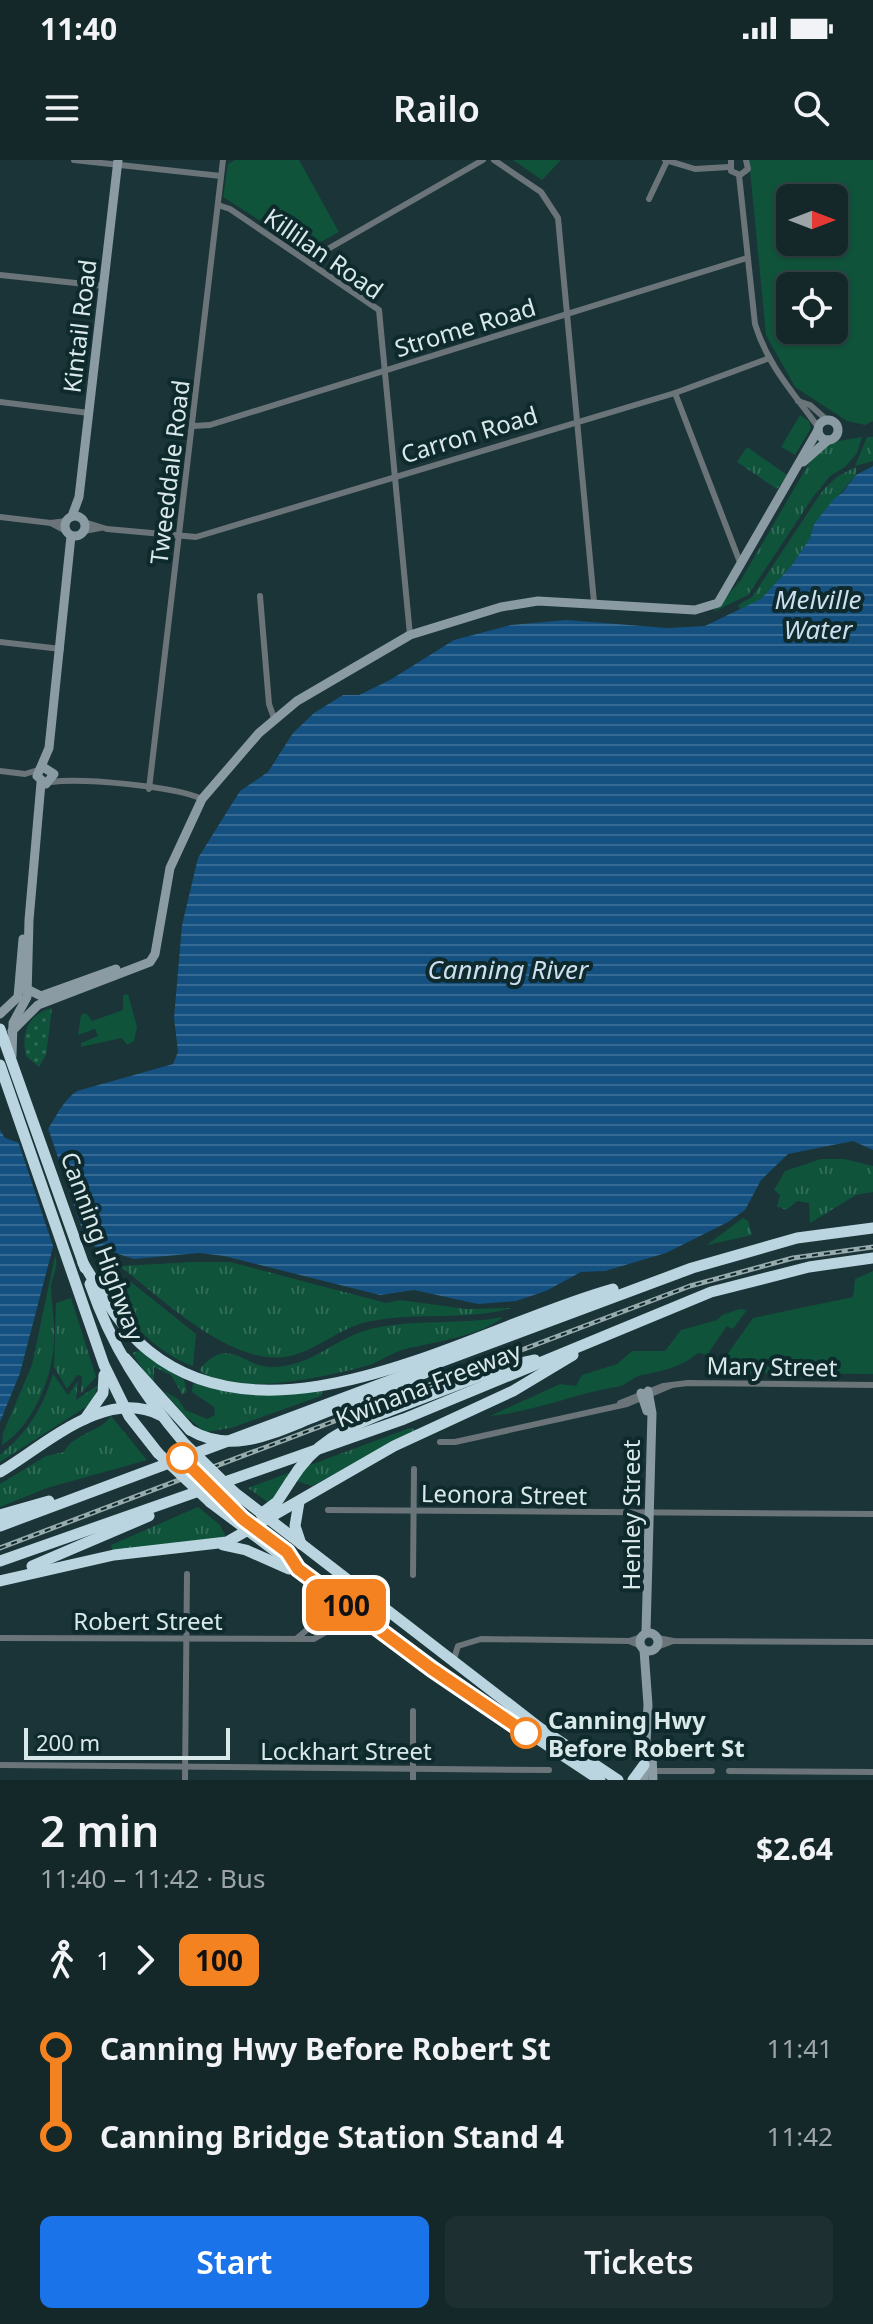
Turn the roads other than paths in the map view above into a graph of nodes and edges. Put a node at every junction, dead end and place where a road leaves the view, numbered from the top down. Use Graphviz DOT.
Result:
graph roads {
  1 [pos="74,160"];
  2 [pos="483,160"];
  3 [pos="494,160"];
  4 [pos="666,160"];
  5 [pos="746,160"];
  6 [pos="232,161"];
  7 [pos="118,162"];
  8 [pos="223,162"];
  9 [pos="730,163"];
  10 [pos="739,175"];
  11 [pos="221,176"];
  12 [pos="649,199"];
  13 [pos="218,205"];
  14 [pos="747,258"];
  15 [pos="312,263"];
  16 [pos="0,275"];
  17 [pos="104,286"];
  18 [pos="565,315"];
  19 [pos="767,359"];
  20 [pos="385,371"];
  21 [pos="675,393"];
  22 [pos="798,401"];
  23 [pos="0,402"];
  24 [pos="89,413"];
  25 [pos="827,420"];
  26 [pos="576,421"];
  27 [pos="193,426"];
  28 [pos="818,428"];
  29 [pos="828,440"];
  30 [pos="800,464"];
  31 [pos="394,476"];
  32 [pos="0,517"];
  33 [pos="75,527"];
  34 [pos="179,537"];
  35 [pos="741,566"];
  36 [pos="260,596"];
  37 [pos="594,602"];
  38 [pos="410,635"];
  39 [pos="0,642"];
  40 [pos="61,649"];
  41 [pos="274,718"];
  42 [pos="0,771"];
  43 [pos="46,776"];
  44 [pos="149,789"];
  45 [pos="202,799"];
  46 [pos="29,920"];
  47 [pos="156,940"];
  48 [pos="27,989"];
  49 [pos="0,1014"];
  50 [pos="6,1030"];
  51 [pos="0,1065"];
  52 [pos="873,1228"];
  53 [pos="873,1258"];
  54 [pos="83,1263"];
  55 [pos="692,1268"];
  56 [pos="612,1332"];
  57 [pos="499,1338"];
  58 [pos="119,1352"];
  59 [pos="556,1356"];
  60 [pos="104,1365"];
  61 [pos="873,1385"];
  62 [pos="646,1395"];
  63 [pos="124,1407"];
  64 [pos="160,1415"];
  65 [pos="84,1420"];
  66 [pos="440,1442"];
  67 [pos="414,1469"];
  68 [pos="0,1472"];
  69 [pos="138,1475"];
  70 [pos="207,1496"];
  71 [pos="299,1502"];
  72 [pos="328,1510"];
  73 [pos="413,1511"];
  74 [pos="651,1513"];
  75 [pos="873,1514"];
  76 [pos="0,1515"];
  77 [pos="265,1517"];
  78 [pos="0,1526"];
  79 [pos="247,1532"];
  80 [pos="218,1545"];
  81 [pos="301,1545"];
  82 [pos="0,1561"];
  83 [pos="187,1574"];
  84 [pos="305,1575"];
  85 [pos="413,1575"];
  86 [pos="0,1578"];
  87 [pos="317,1622"];
  88 [pos="322,1635"];
  89 [pos="0,1638"];
  90 [pos="186,1638"];
  91 [pos="296,1639"];
  92 [pos="649,1642"];
  93 [pos="873,1642"];
  94 [pos="453,1662"];
  95 [pos="413,1711"];
  96 [pos="0,1765"];
  97 [pos="186,1767"];
  98 [pos="413,1769"];
  99 [pos="549,1770"];
  100 [pos="712,1771"];
  101 [pos="729,1771"];
  102 [pos="873,1772"];
  103 [pos="647,1773"];
  104 [pos="185,1780"];
  105 [pos="413,1780"];
  106 [pos="600,1780"];
  107 [pos="618,1780"];
  108 [pos="633,1780"];
  1 -- 7 [label="street"];
  2 -- 15 [label="street"];
  3 -- 18 [label="street"];
  4 -- 9 [label="street"];
  4 -- 12 [label="street"];
  5 -- 10 [label="street"];
  6 -- 8 [label="street"];
  7 -- 11 [label="street"];
  7 -- 17 [label="street, Kintail Road"];
  8 -- 11 [label="street, Tweeddale Road"];
  9 -- 10 [label="street"];
  10 -- 14 [label="street"];
  11 -- 13 [label="street, Tweeddale Road"];
  13 -- 15 [label="street, Killilan Road"];
  13 -- 27 [label="street, Tweeddale Road"];
  14 -- 18 [label="street, Strome Road"];
  14 -- 19 [label="street"];
  15 -- 20 [label="street, Killilan Road"];
  16 -- 17 [label="street"];
  17 -- 24 [label="street, Kintail Road"];
  18 -- 20 [label="street, Strome Road"];
  18 -- 26 [label="street"];
  19 -- 21 [label="street, Carron Road"];
  19 -- 22 [label="street"];
  20 -- 27 [label="street, Strome Road"];
  20 -- 31 [label="street, Killilan Road"];
  21 -- 26 [label="street, Carron Road"];
  21 -- 35 [label="street"];
  22 -- 25 [label="street"];
  22 -- 28 [label="street"];
  23 -- 24 [label="street"];
  24 -- 33 [label="street, Kintail Road"];
  25 -- 28 [label="street"];
  25 -- 29 [label="street"];
  26 -- 31 [label="street, Carron Road"];
  26 -- 37 [label="street"];
  27 -- 34 [label="street, Tweeddale Road"];
  28 -- 29 [label="street"];
  28 -- 30 [label="street"];
  29 -- 30 [label="street"];
  30 -- 35 [label="street"];
  31 -- 34 [label="street, Carron Road"];
  31 -- 38 [label="street, Killilan Road"];
  32 -- 33 [label="street, Carron Road"];
  33 -- 34 [label="street, Carron Road"];
  33 -- 40 [label="street, Kintail Road"];
  34 -- 44 [label="street, Tweeddale Road"];
  35 -- 37 [label="street"];
  36 -- 41 [label="street"];
  37 -- 38 [label="street"];
  38 -- 41 [label="street"];
  39 -- 40 [label="street"];
  40 -- 43 [label="street, Kintail Road"];
  41 -- 45 [label="street"];
  42 -- 43 [label="street"];
  43 -- 44 [label="street"];
  43 -- 46 [label="street, Kintail Road"];
  44 -- 45 [label="street"];
  45 -- 47 [label="street"];
  46 -- 48 [label="street, Kintail Road"];
  46 -- 49 [label="street, Kintail Road"];
  47 -- 48 [label="street"];
  47 -- 50 [label="street"];
  48 -- 50 [label="street, Kintail Road"];
  50 -- 54 [label="highway, Canning Highway"];
  51 -- 60 [label="highway, Canning Highway"];
  52 -- 55 [label="highway, Kwinana Freeway"];
  53 -- 56 [label="highway, Kwinana Freeway"];
  54 -- 55 [label="highway"];
  54 -- 58 [label="highway, Canning Highway"];
  55 -- 57 [label="highway, Kwinana Freeway"];
  56 -- 59 [label="highway, Kwinana Freeway"];
  56 -- 71 [label="highway"];
  57 -- 58 [label="highway, bridge"];
  57 -- 69 [label="highway, Kwinana Freeway"];
  58 -- 64 [label="highway, Canning Highway"];
  59 -- 70 [label="highway, Kwinana Freeway"];
  59 -- 77 [label="highway, bridge"];
  60 -- 63 [label="highway, Canning Highway"];
  60 -- 65 [label="highway"];
  61 -- 62 [label="street, Mary Street"];
  62 -- 66 [label="street, Mary Street"];
  62 -- 74 [label="street, Henley Street"];
  63 -- 64 [label="highway"];
  63 -- 65 [label="highway"];
  63 -- 70 [label="highway, Canning Highway, bridge"];
  64 -- 77 [label="highway, Canning Highway, bridge"];
  65 -- 68 [label="highway"];
  67 -- 73 [label="street"];
  69 -- 76 [label="highway"];
  69 -- 78 [label="highway, Kwinana Freeway"];
  70 -- 79 [label="highway, Canning Highway"];
  70 -- 82 [label="highway, Kwinana Freeway"];
  70 -- 86 [label="highway"];
  71 -- 77 [label="highway"];
  71 -- 81 [label="highway"];
  72 -- 73 [label="street, Leonora Street"];
  73 -- 74 [label="street, Leonora Street"];
  73 -- 85 [label="street"];
  74 -- 75 [label="street, Leonora Street"];
  74 -- 92 [label="street, Henley Street"];
  77 -- 79 [label="highway"];
  77 -- 81 [label="highway, Canning Highway"];
  79 -- 80 [label="highway"];
  79 -- 84 [label="highway, Canning Highway"];
  80 -- 84 [label="highway"];
  80 -- 86 [label="highway"];
  81 -- 94 [label="highway, Canning Highway"];
  83 -- 90 [label="street"];
  84 -- 106 [label="highway, Canning Highway"];
  87 -- 88 [label="street"];
  87 -- 88 [label="street"];
  87 -- 91 [label="street"];
  88 -- 91 [label="street, Robert Street"];
  89 -- 90 [label="street, Robert Street"];
  90 -- 91 [label="street, Robert Street"];
  90 -- 97 [label="street"];
  92 -- 93 [label="street"];
  92 -- 94 [label="street"];
  92 -- 103 [label="street, Henley Street"];
  94 -- 107 [label="highway, Canning Highway"];
  95 -- 98 [label="street"];
  96 -- 97 [label="street, Lockhart Street"];
  97 -- 98 [label="street, Lockhart Street"];
  97 -- 104 [label="street"];
  98 -- 99 [label="street, Lockhart Street"];
  98 -- 105 [label="street"];
  100 -- 103 [label="street"];
  101 -- 102 [label="street"];
  103 -- 108 [label="highway"];
}
